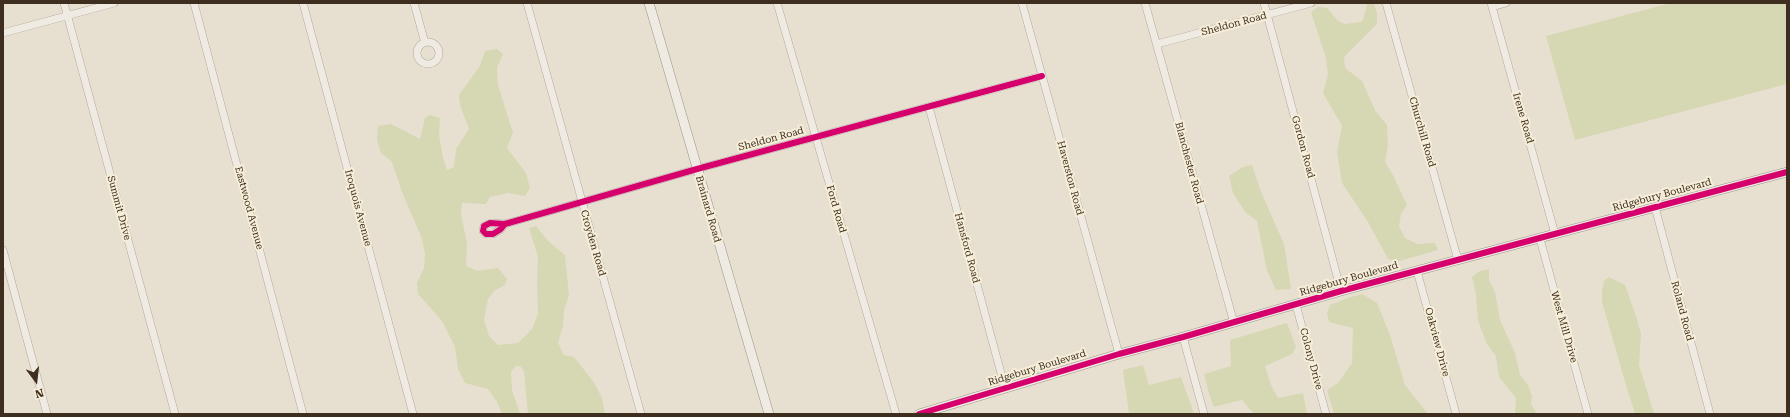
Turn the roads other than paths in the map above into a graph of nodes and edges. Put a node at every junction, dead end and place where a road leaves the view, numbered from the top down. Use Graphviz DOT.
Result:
graph roads {
  1 [pos="64,3"];
  2 [pos="114,3"];
  3 [pos="194,3"];
  4 [pos="303,3"];
  5 [pos="414,3"];
  6 [pos="527,3"];
  7 [pos="649,3"];
  8 [pos="777,3"];
  9 [pos="1022,3"];
  10 [pos="1145,3"];
  11 [pos="1264,3"];
  12 [pos="1311,3"];
  13 [pos="1386,3"];
  14 [pos="1506,3"];
  15 [pos="1491,5"];
  16 [pos="1267,15"];
  17 [pos="67,16"];
  18 [pos="3,33"];
  19 [pos="425,42"];
  20 [pos="1157,44"];
  21 [pos="1042,76"];
  22 [pos="929,107"];
  23 [pos="815,138"];
  24 [pos="697,169"];
  25 [pos="1787,172"];
  26 [pos="582,202"];
  27 [pos="1655,207"];
  28 [pos="505,224"];
  29 [pos="1555,234"];
  30 [pos="1540,239"];
  31 [pos="3,250"];
  32 [pos="1458,260"];
  33 [pos="1417,271"];
  34 [pos="1341,291"];
  35 [pos="1296,305"];
  36 [pos="1234,323"];
  37 [pos="1183,337"];
  38 [pos="1119,354"];
  39 [pos="1005,388"];
  40 [pos="47,414"];
  41 [pos="175,414"];
  42 [pos="303,414"];
  43 [pos="414,414"];
  44 [pos="641,414"];
  45 [pos="769,414"];
  46 [pos="896,414"];
  47 [pos="919,414"];
  48 [pos="1204,414"];
  49 [pos="1326,414"];
  50 [pos="1456,414"];
  51 [pos="1588,414"];
  52 [pos="1710,414"];
  1 -- 17 [label="street, Summit Drive"];
  2 -- 17 [label="street"];
  3 -- 42 [label="street, Eastwood Avenue"];
  4 -- 43 [label="street, Iroquois Avenue"];
  5 -- 19 [label="street"];
  6 -- 26 [label="street, Croyden Road"];
  7 -- 24 [label="street, Brainard Road"];
  8 -- 23 [label="street, Ford Road"];
  9 -- 21 [label="street, Haverston Road"];
  10 -- 20 [label="street, Blanchester Road"];
  11 -- 16 [label="street, Gordon Road"];
  12 -- 16 [label="street, Sheldon Road"];
  13 -- 32 [label="street, Churchill Road"];
  14 -- 15 [label="street"];
  15 -- 29 [label="street, Irene Road"];
  16 -- 20 [label="street, Sheldon Road"];
  16 -- 34 [label="street, Gordon Road"];
  17 -- 18 [label="street"];
  17 -- 41 [label="street, Summit Drive"];
  20 -- 36 [label="street, Blanchester Road"];
  21 -- 22 [label="street, Sheldon Road"];
  21 -- 38 [label="street, Haverston Road"];
  22 -- 23 [label="street, Sheldon Road"];
  22 -- 39 [label="street, Hansford Road"];
  23 -- 24 [label="street, Sheldon Road"];
  23 -- 46 [label="street, Ford Road"];
  24 -- 26 [label="street, Sheldon Road"];
  24 -- 45 [label="street, Brainard Road"];
  25 -- 27 [label="street, Ridgebury Boulevard"];
  26 -- 28 [label="street, Sheldon Road"];
  26 -- 44 [label="street, Croyden Road"];
  27 -- 29 [label="street, Ridgebury Boulevard"];
  27 -- 52 [label="street, Roland Road"];
  29 -- 30 [label="street, Ridgebury Boulevard"];
  30 -- 32 [label="street, Ridgebury Boulevard"];
  30 -- 51 [label="street, West Mill Drive"];
  31 -- 40 [label="street"];
  32 -- 33 [label="street, Ridgebury Boulevard"];
  33 -- 34 [label="street, Ridgebury Boulevard"];
  33 -- 50 [label="street, Oakview Drive"];
  34 -- 35 [label="street, Ridgebury Boulevard"];
  35 -- 36 [label="street, Ridgebury Boulevard"];
  35 -- 49 [label="street, Colony Drive"];
  36 -- 37 [label="street, Ridgebury Boulevard"];
  37 -- 38 [label="street, Ridgebury Boulevard"];
  37 -- 48 [label="street"];
  38 -- 39 [label="street, Ridgebury Boulevard"];
  39 -- 47 [label="street, Ridgebury Boulevard"];
}
